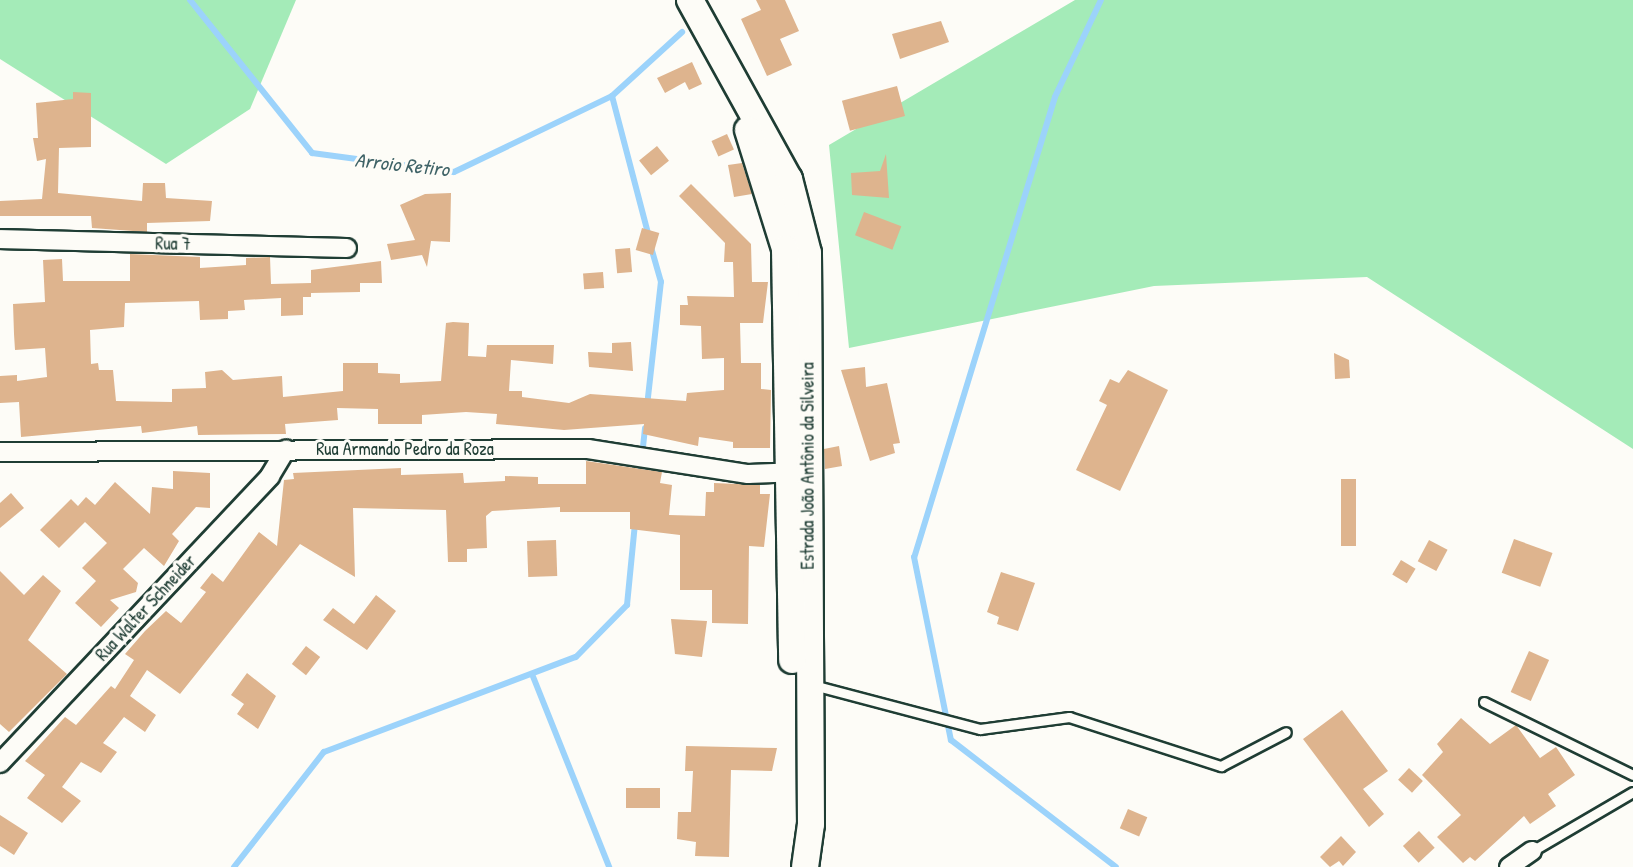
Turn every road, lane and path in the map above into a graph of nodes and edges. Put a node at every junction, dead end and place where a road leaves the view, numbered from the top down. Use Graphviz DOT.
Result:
graph roads {
  1 [pos="690,0"];
  2 [pos="0,239"];
  3 [pos="347,248"];
  4 [pos="286,448"];
  5 [pos="0,452"];
  6 [pos="797,472"];
  7 [pos="810,684"];
  8 [pos="1484,702"];
  9 [pos="1286,732"];
  10 [pos="2,759"];
  11 [pos="1633,775"];
  12 [pos="1633,792"];
  13 [pos="1532,851"];
  14 [pos="797,867"];
  15 [pos="805,867"];
  16 [pos="1509,867"];
  1 -- 6 [label="main road, Estrada João Antônio da Silveira"];
  2 -- 3 [label="street, Rua 7"];
  4 -- 5 [label="street, Rua Armando Pedro da Roza"];
  4 -- 6 [label="street, Rua Armando Pedro da Roza"];
  4 -- 10 [label="street, Rua Walter Schneider"];
  6 -- 7 [label="main road, Estrada João Antônio da Silveira"];
  6 -- 14 [label="main road, Estrada João Antônio da Silveira"];
  7 -- 9 [label="lane"];
  7 -- 15 [label="main road, Estrada João Antônio da Silveira"];
  8 -- 11 [label="lane"];
  12 -- 13 [label="lane"];
  13 -- 16 [label="street"];
}
